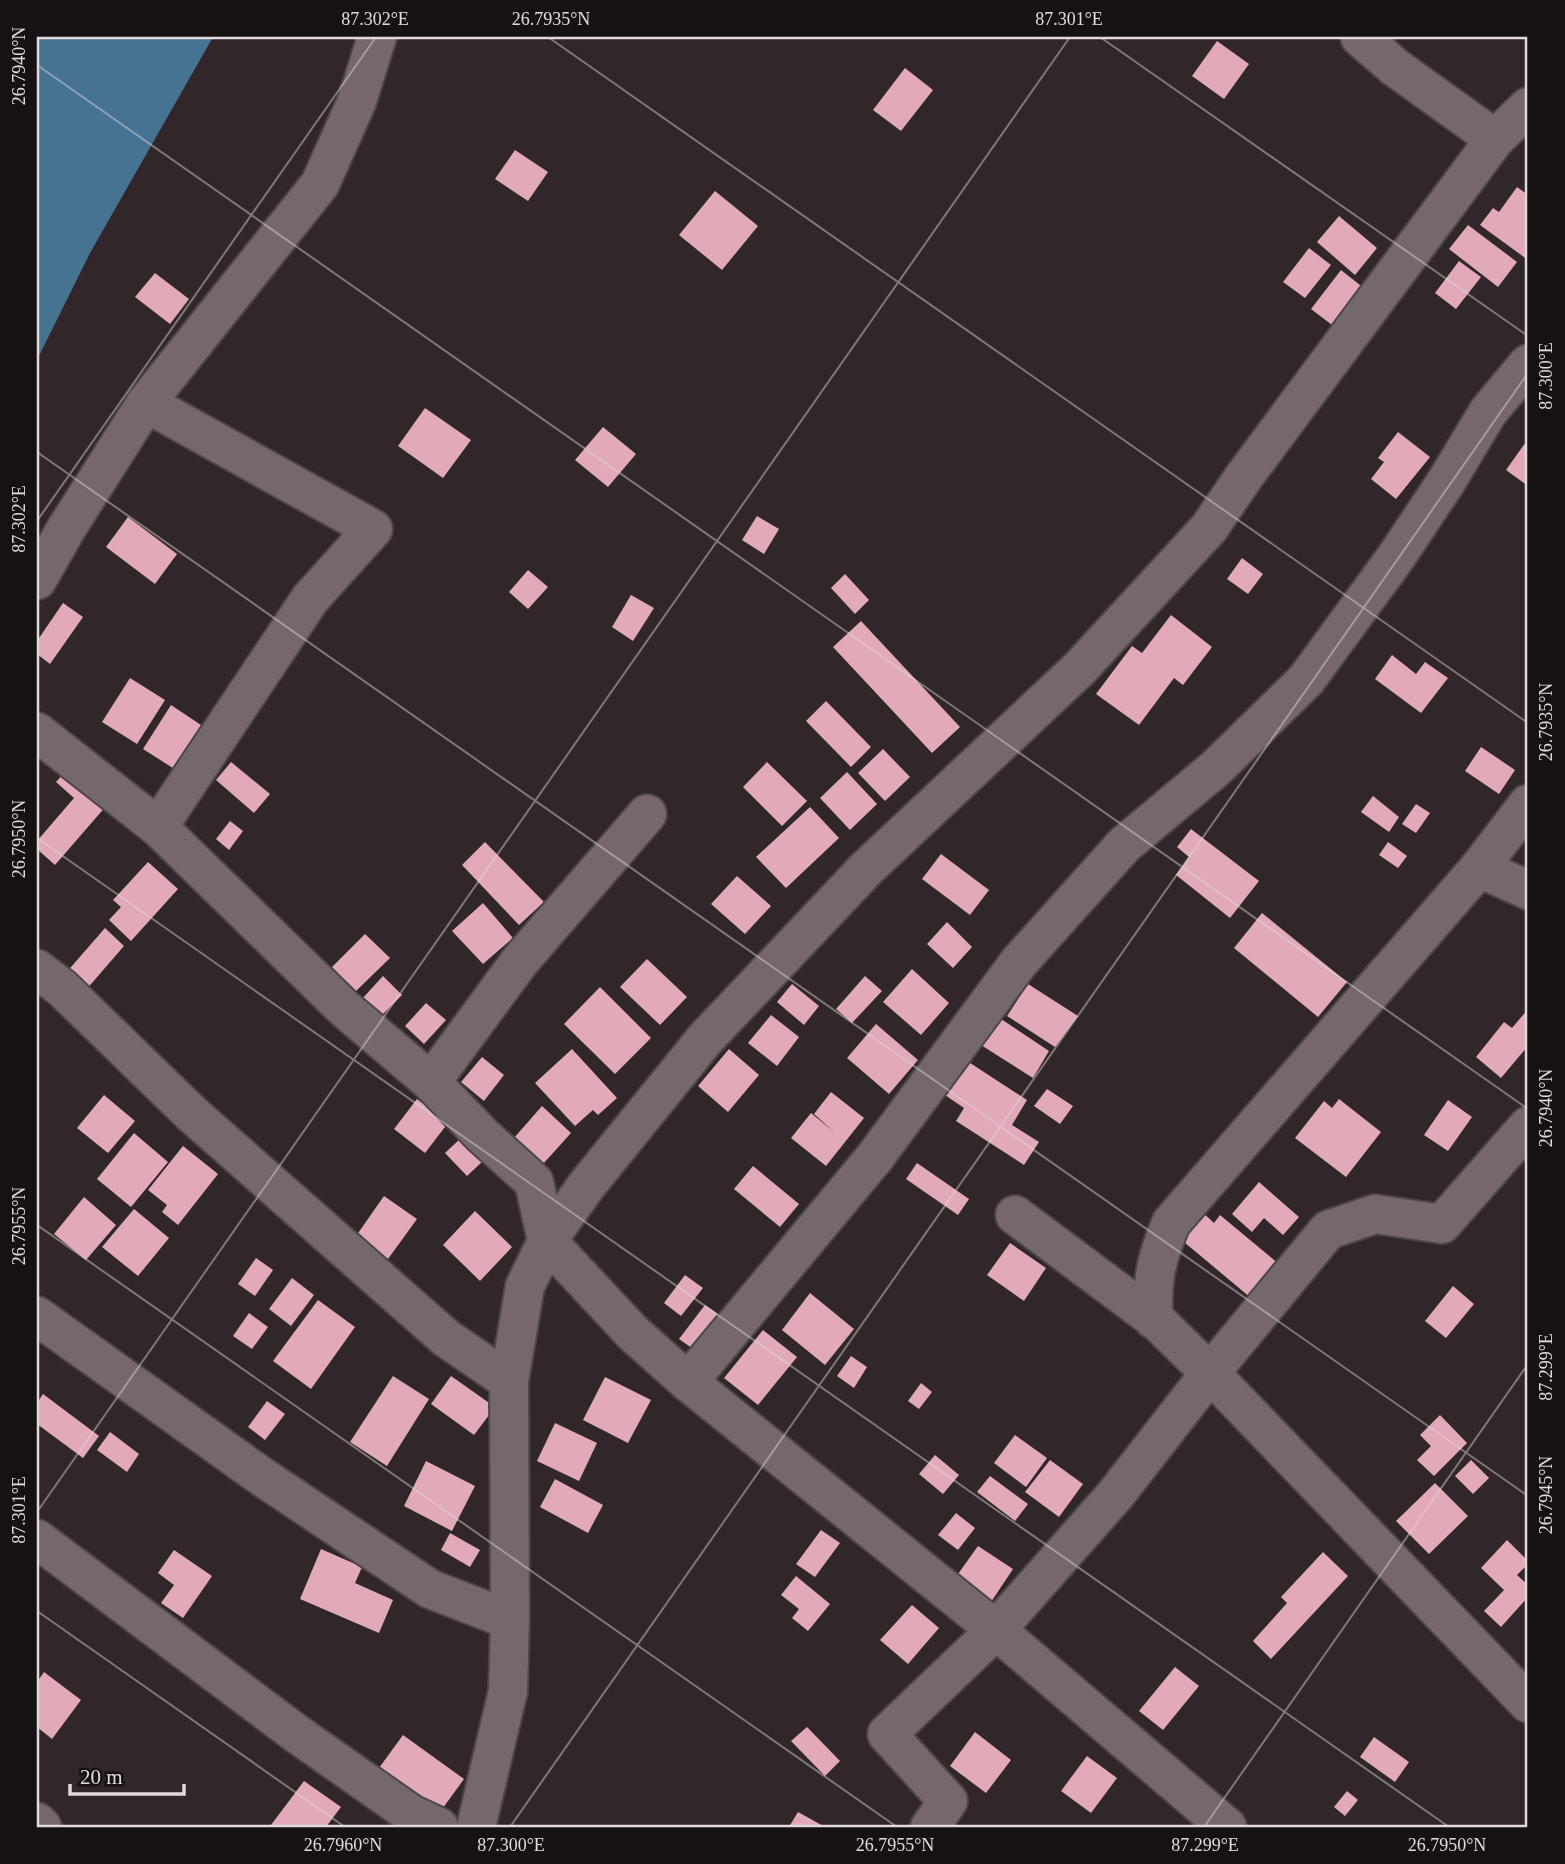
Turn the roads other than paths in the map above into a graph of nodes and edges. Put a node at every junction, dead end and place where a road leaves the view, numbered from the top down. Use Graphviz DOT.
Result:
graph roads {
  1 [pos="377,37"];
  2 [pos="1360,37"];
  3 [pos="1528,107"];
  4 [pos="1495,139"];
  5 [pos="1528,364"];
  6 [pos="146,403"];
  7 [pos="37,580"];
  8 [pos="37,732"];
  9 [pos="1528,804"];
  10 [pos="647,814"];
  11 [pos="158,827"];
  12 [pos="1479,868"];
  13 [pos="1528,890"];
  14 [pos="37,969"];
  15 [pos="431,1082"];
  16 [pos="1528,1126"];
  17 [pos="1015,1214"];
  18 [pos="547,1241"];
  19 [pos="37,1316"];
  20 [pos="1153,1319"];
  21 [pos="1210,1373"];
  22 [pos="509,1381"];
  23 [pos="688,1382"];
  24 [pos="37,1539"];
  25 [pos="510,1620"];
  26 [pos="996,1630"];
  27 [pos="1528,1703"];
  28 [pos="37,1822"];
  29 [pos="43,1827"];
  30 [pos="439,1827"];
  31 [pos="476,1827"];
  32 [pos="930,1827"];
  33 [pos="1227,1827"];
  1 -- 6 [label="street"];
  2 -- 4 [label="street"];
  3 -- 4 [label="street"];
  4 -- 18 [label="street"];
  5 -- 23 [label="street"];
  6 -- 7 [label="street"];
  6 -- 11 [label="street"];
  8 -- 11 [label="street"];
  9 -- 12 [label="street"];
  10 -- 15 [label="street"];
  11 -- 15 [label="street"];
  12 -- 13 [label="street"];
  12 -- 20 [label="street"];
  14 -- 22 [label="street"];
  15 -- 18 [label="street"];
  16 -- 21 [label="street"];
  17 -- 20 [label="street"];
  18 -- 22 [label="street"];
  18 -- 23 [label="street"];
  19 -- 25 [label="street"];
  20 -- 21 [label="street"];
  21 -- 26 [label="street"];
  21 -- 27 [label="street"];
  22 -- 25 [label="street"];
  23 -- 26 [label="street"];
  24 -- 30 [label="street"];
  25 -- 31 [label="street"];
  26 -- 32 [label="street"];
  26 -- 33 [label="street"];
  28 -- 29 [label="street"];
}
